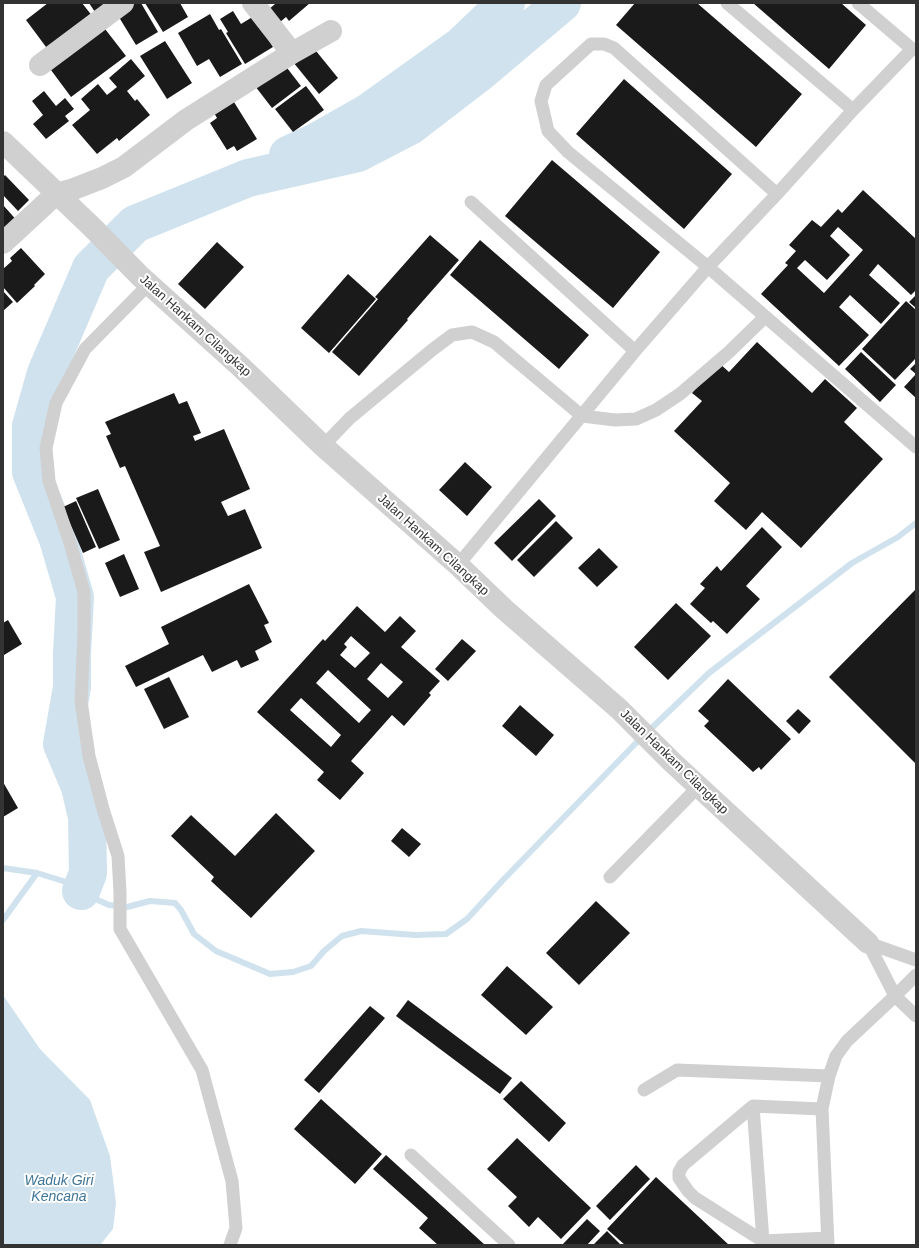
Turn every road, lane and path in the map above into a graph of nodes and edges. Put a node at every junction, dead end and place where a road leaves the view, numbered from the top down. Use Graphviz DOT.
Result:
graph roads {
  1 [pos="123,3"];
  2 [pos="253,3"];
  3 [pos="728,3"];
  4 [pos="858,3"];
  5 [pos="331,31"];
  6 [pos="914,47"];
  7 [pos="292,53"];
  8 [pos="40,65"];
  9 [pos="853,110"];
  10 [pos="3,142"];
  11 [pos="56,194"];
  12 [pos="777,194"];
  13 [pos="471,202"];
  14 [pos="3,244"];
  15 [pos="708,267"];
  16 [pos="145,280"];
  17 [pos="765,317"];
  18 [pos="635,351"];
  19 [pos="582,416"];
  20 [pos="323,446"];
  21 [pos="916,447"];
  22 [pos="458,564"];
  23 [pos="699,786"];
  24 [pos="610,877"];
  25 [pos="868,943"];
  26 [pos="916,960"];
  27 [pos="916,975"];
  28 [pos="896,996"];
  29 [pos="916,1016"];
  30 [pos="829,1076"];
  31 [pos="644,1090"];
  32 [pos="753,1106"];
  33 [pos="822,1109"];
  34 [pos="411,1155"];
  35 [pos="763,1241"];
  36 [pos="828,1242"];
  37 [pos="230,1245"];
  38 [pos="509,1245"];
  1 -- 8 [label="street"];
  2 -- 7 [label="street"];
  3 -- 9 [label="lane"];
  4 -- 6 [label="lane"];
  5 -- 7 [label="street"];
  6 -- 9 [label="lane"];
  7 -- 11 [label="street"];
  9 -- 12 [label="lane"];
  10 -- 11 [label="street, Jalan Hankam Cilangkap"];
  11 -- 14 [label="street"];
  11 -- 16 [label="street, Jalan Hankam Cilangkap"];
  12 -- 15 [label="lane"];
  12 -- 15 [label="lane"];
  13 -- 18 [label="lane"];
  15 -- 17 [label="lane"];
  15 -- 18 [label="lane"];
  16 -- 20 [label="street, Jalan Hankam Cilangkap"];
  16 -- 37 [label="lane"];
  17 -- 19 [label="lane"];
  17 -- 21 [label="lane"];
  18 -- 19 [label="lane"];
  19 -- 20 [label="lane"];
  19 -- 22 [label="lane"];
  20 -- 22 [label="street, Jalan Hankam Cilangkap"];
  22 -- 23 [label="street, Jalan Hankam Cilangkap"];
  23 -- 24 [label="lane"];
  23 -- 25 [label="street, Jalan Hankam Cilangkap"];
  25 -- 26 [label="lane"];
  25 -- 28 [label="lane"];
  27 -- 28 [label="lane"];
  28 -- 29 [label="lane"];
  28 -- 30 [label="lane"];
  30 -- 31 [label="lane"];
  30 -- 33 [label="lane"];
  32 -- 33 [label="lane"];
  32 -- 35 [label="lane"];
  32 -- 35 [label="lane"];
  33 -- 36 [label="lane"];
  34 -- 38 [label="lane"];
  35 -- 36 [label="lane"];
}
